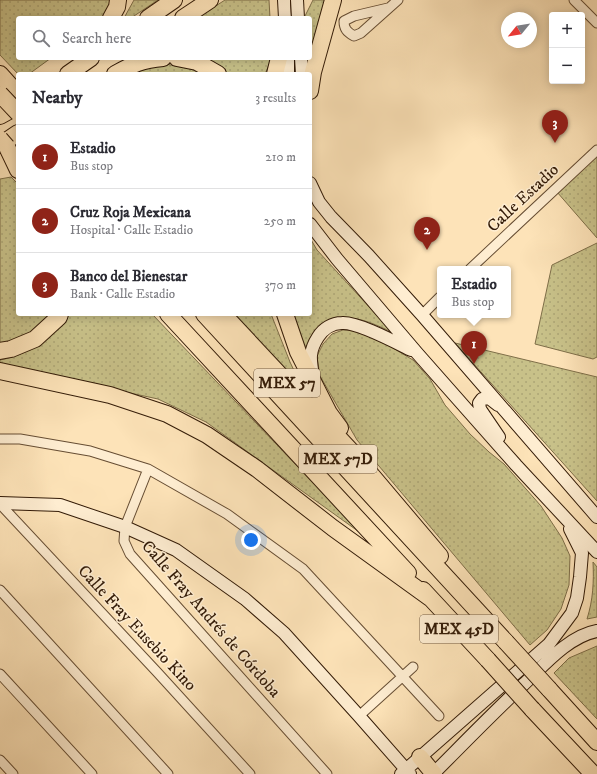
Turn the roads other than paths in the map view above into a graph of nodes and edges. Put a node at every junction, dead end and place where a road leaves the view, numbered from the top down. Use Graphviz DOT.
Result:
graph roads {
  1 [pos="118,0"];
  2 [pos="174,0"];
  3 [pos="210,0"];
  4 [pos="284,0"];
  5 [pos="297,0"];
  6 [pos="304,0"];
  7 [pos="333,0"];
  8 [pos="398,0"];
  9 [pos="574,0"];
  10 [pos="388,8"];
  11 [pos="111,16"];
  12 [pos="151,16"];
  13 [pos="186,16"];
  14 [pos="285,16"];
  15 [pos="295,16"];
  16 [pos="298,16"];
  17 [pos="597,23"];
  18 [pos="74,60"];
  19 [pos="88,60"];
  20 [pos="121,60"];
  21 [pos="144,60"];
  22 [pos="187,60"];
  23 [pos="279,60"];
  24 [pos="288,60"];
  25 [pos="301,60"];
  26 [pos="63,72"];
  27 [pos="71,72"];
  28 [pos="106,72"];
  29 [pos="118,72"];
  30 [pos="214,72"];
  31 [pos="276,72"];
  32 [pos="288,72"];
  33 [pos="302,72"];
  34 [pos="1,75"];
  35 [pos="312,78"];
  36 [pos="16,92"];
  37 [pos="0,94"];
  38 [pos="16,107"];
  39 [pos="16,111"];
  40 [pos="0,116"];
  41 [pos="16,135"];
  42 [pos="6,147"];
  43 [pos="597,150"];
  44 [pos="16,166"];
  45 [pos="312,187"];
  46 [pos="312,227"];
  47 [pos="473,266"];
  48 [pos="437,301"];
  49 [pos="422,314"];
  50 [pos="59,316"];
  51 [pos="170,316"];
  52 [pos="206,316"];
  53 [pos="225,316"];
  54 [pos="286,316"];
  55 [pos="0,350"];
  56 [pos="417,353"];
  57 [pos="0,371"];
  58 [pos="313,380"];
  59 [pos="509,415"];
  60 [pos="0,439"];
  61 [pos="352,452"];
  62 [pos="516,464"];
  63 [pos="148,470"];
  64 [pos="0,504"];
  65 [pos="559,511"];
  66 [pos="597,517"];
  67 [pos="125,526"];
  68 [pos="597,552"];
  69 [pos="0,590"];
  70 [pos="430,598"];
  71 [pos="472,604"];
  72 [pos="597,631"];
  73 [pos="413,667"];
  74 [pos="0,674"];
  75 [pos="404,677"];
  76 [pos="359,716"];
  77 [pos="439,716"];
  78 [pos="597,740"];
  79 [pos="420,757"];
  80 [pos="0,760"];
  81 [pos="405,772"];
  82 [pos="13,774"];
  83 [pos="92,774"];
  84 [pos="168,774"];
  85 [pos="250,774"];
  86 [pos="327,774"];
  87 [pos="434,774"];
  88 [pos="593,774"];
  1 -- 11 [label="highway"];
  2 -- 12 [label="highway"];
  3 -- 13 [label="highway"];
  4 -- 14 [label="main road"];
  5 -- 16 [label="main road, bridge"];
  6 -- 15 [label="highway"];
  7 -- 35 [label="highway"];
  8 -- 10 [label="street"];
  9 -- 17 [label="street"];
  18 -- 26 [label="highway"];
  19 -- 27 [label="highway"];
  20 -- 28 [label="highway"];
  21 -- 29 [label="highway"];
  22 -- 30 [label="highway"];
  23 -- 31 [label="highway"];
  24 -- 32 [label="main road"];
  25 -- 33 [label="main road"];
  34 -- 36 [label="highway"];
  37 -- 39 [label="highway, bridge"];
  38 -- 40 [label="highway"];
  41 -- 42 [label="highway"];
  42 -- 44 [label="highway"];
  43 -- 47 [label="street, Calle Estadio"];
  45 -- 49 [label="main road"];
  46 -- 56 [label="main road"];
  48 -- 49 [label="street"];
  49 -- 59 [label="main road"];
  50 -- 55 [label="highway"];
  51 -- 70 [label="highway, MEX 45D"];
  52 -- 71 [label="highway, MEX 57D"];
  53 -- 61 [label="highway, MEX 57"];
  54 -- 58 [label="highway"];
  56 -- 58 [label="main road"];
  56 -- 62 [label="main road"];
  57 -- 70 [label="highway"];
  58 -- 61 [label="highway"];
  59 -- 62 [label="main road"];
  59 -- 66 [label="main road"];
  60 -- 63 [label="street"];
  61 -- 71 [label="highway, MEX 57"];
  62 -- 65 [label="main road"];
  63 -- 67 [label="street, Calle Fray Andrés de Córdoba"];
  63 -- 75 [label="street"];
  64 -- 67 [label="main road"];
  64 -- 85 [label="street, Calle Fray Eusebio Kino"];
  65 -- 68 [label="main road"];
  65 -- 79 [label="main road"];
  67 -- 76 [label="main road"];
  67 -- 86 [label="street, Calle Fray Andrés de Córdoba"];
  69 -- 84 [label="street"];
  70 -- 88 [label="highway, MEX 45D, bridge"];
  71 -- 78 [label="highway, MEX 45D, bridge"];
  72 -- 87 [label="main road"];
  73 -- 75 [label="street"];
  74 -- 83 [label="street"];
  75 -- 76 [label="street"];
  75 -- 77 [label="street"];
  76 -- 81 [label="main road"];
  79 -- 81 [label="main road"];
  79 -- 87 [label="highway"];
  80 -- 82 [label="street"];
}
